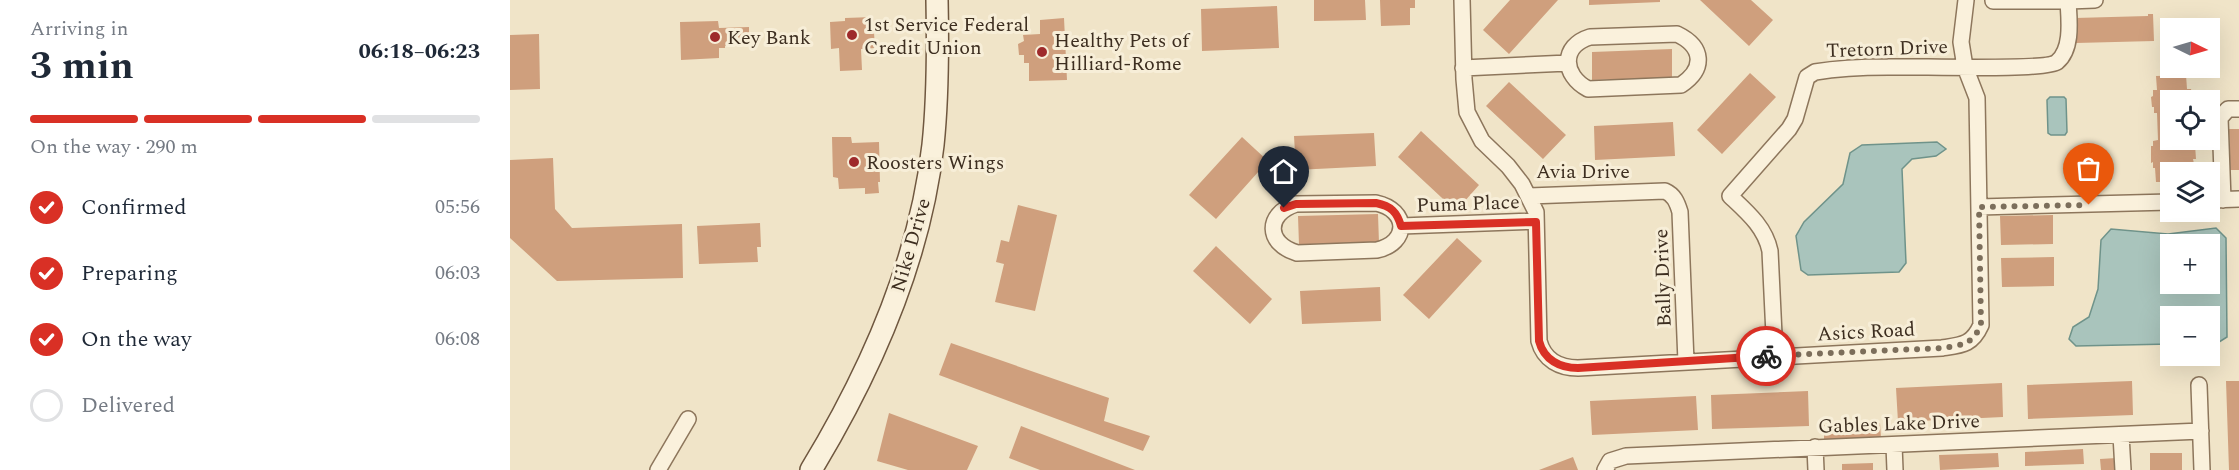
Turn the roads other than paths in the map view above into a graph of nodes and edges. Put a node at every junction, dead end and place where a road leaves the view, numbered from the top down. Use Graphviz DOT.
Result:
graph roads {
  1 [pos="937,0"];
  2 [pos="1462,0"];
  3 [pos="1966,0"];
  4 [pos="2095,0"];
  5 [pos="1994,1"];
  6 [pos="2068,1"];
  7 [pos="1568,63"];
  8 [pos="1965,67"];
  9 [pos="1463,68"];
  10 [pos="2239,109"];
  11 [pos="2218,162"];
  12 [pos="1671,194"];
  13 [pos="1529,196"];
  14 [pos="2239,199"];
  15 [pos="2220,200"];
  16 [pos="2160,202"];
  17 [pos="1979,207"];
  18 [pos="1536,222"];
  19 [pos="1401,226"];
  20 [pos="1775,356"];
  21 [pos="1686,362"];
  22 [pos="2199,385"];
  23 [pos="688,419"];
  24 [pos="2201,431"];
  25 [pos="2121,435"];
  26 [pos="1894,445"];
  27 [pos="1815,447"];
  28 [pos="658,470"];
  29 [pos="811,470"];
  30 [pos="1605,470"];
  31 [pos="1816,470"];
  32 [pos="1895,470"];
  33 [pos="2123,470"];
  34 [pos="2202,470"];
  1 -- 29 [label="street, Nike Drive"];
  2 -- 9 [label="street, Avia Drive"];
  3 -- 8 [label="street, Asics Road"];
  4 -- 6 [label="street"];
  5 -- 6 [label="street"];
  6 -- 8 [label="street"];
  7 -- 7 [label="street"];
  7 -- 9 [label="street"];
  8 -- 17 [label="street, Asics Road"];
  8 -- 20 [label="street, Tretorn Drive"];
  9 -- 13 [label="street, Avia Drive"];
  10 -- 11 [label="street"];
  12 -- 13 [label="street, Avia Drive"];
  12 -- 21 [label="street, Bally Drive"];
  13 -- 18 [label="street, Asics Road"];
  14 -- 15 [label="street"];
  16 -- 17 [label="street"];
  17 -- 20 [label="street, Asics Road"];
  18 -- 19 [label="street, Puma Place"];
  18 -- 21 [label="street, Asics Road"];
  19 -- 19 [label="street, Puma Place"];
  20 -- 21 [label="street, Asics Road"];
  22 -- 24 [label="street"];
  23 -- 28 [label="street"];
  24 -- 25 [label="street, Gables Lake Drive"];
  24 -- 34 [label="street"];
  25 -- 26 [label="street, Gables Lake Drive"];
  25 -- 33 [label="street"];
  26 -- 27 [label="street, Gables Lake Drive"];
  26 -- 32 [label="street"];
  27 -- 30 [label="street, Gables Lake Drive"];
  27 -- 31 [label="street"];
}
